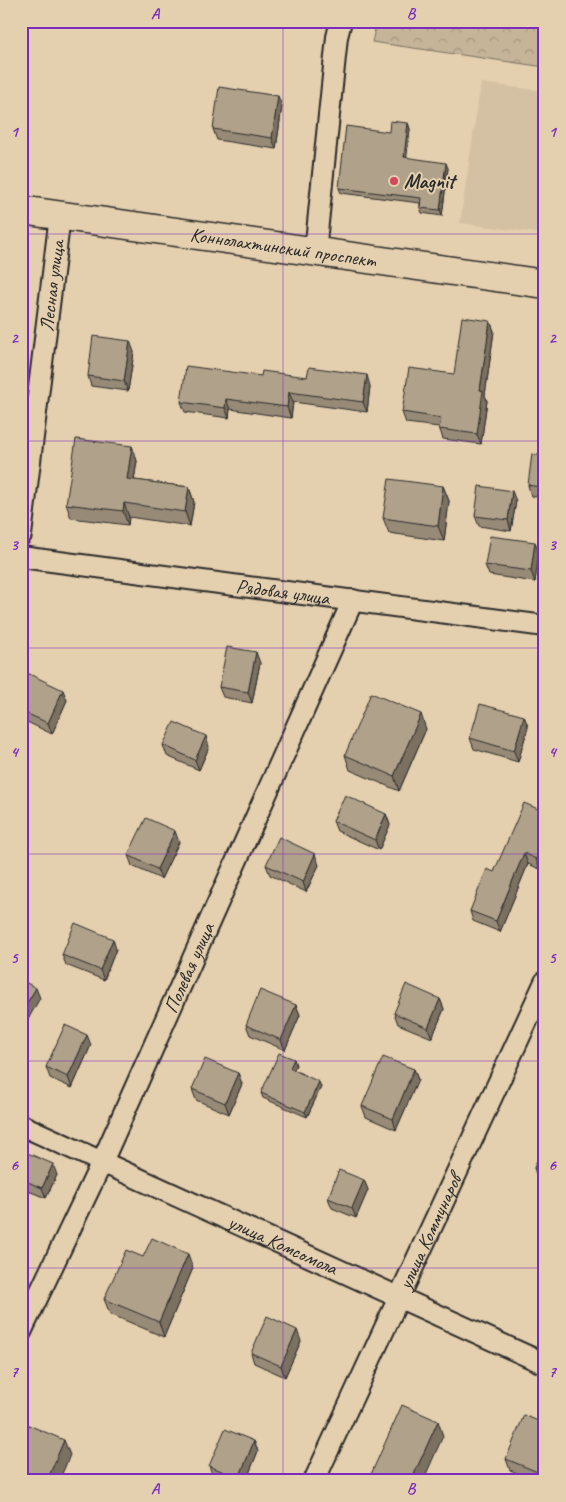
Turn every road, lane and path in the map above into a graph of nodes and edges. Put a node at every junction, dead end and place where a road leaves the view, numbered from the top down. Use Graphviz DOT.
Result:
graph roads {
  1 [pos="341,21"];
  2 [pos="21,210"];
  3 [pos="60,216"];
  4 [pos="315,252"];
  5 [pos="545,284"];
  6 [pos="21,535"];
  7 [pos="21,557"];
  8 [pos="353,600"];
  9 [pos="545,626"];
  10 [pos="545,982"];
  11 [pos="21,1125"];
  12 [pos="102,1162"];
  13 [pos="399,1297"];
  14 [pos="21,1332"];
  15 [pos="545,1364"];
  16 [pos="314,1481"];
  1 -- 4 [label="street"];
  2 -- 3 [label="main road, Коннолахтинский проспект"];
  3 -- 4 [label="main road, Коннолахтинский проспект"];
  3 -- 6 [label="street, Лесная улица"];
  4 -- 5 [label="main road, Коннолахтинский проспект"];
  7 -- 8 [label="street, Рядовая улица"];
  8 -- 9 [label="street, Рядовая улица"];
  8 -- 12 [label="street, Полевая улица"];
  10 -- 13 [label="street, улица Коммунаров"];
  11 -- 12 [label="street, улица Комсомола"];
  12 -- 13 [label="street, улица Комсомола"];
  12 -- 14 [label="street, Полевая улица"];
  13 -- 15 [label="street, улица Комсомола"];
  13 -- 16 [label="street, улица Коммунаров"];
}
